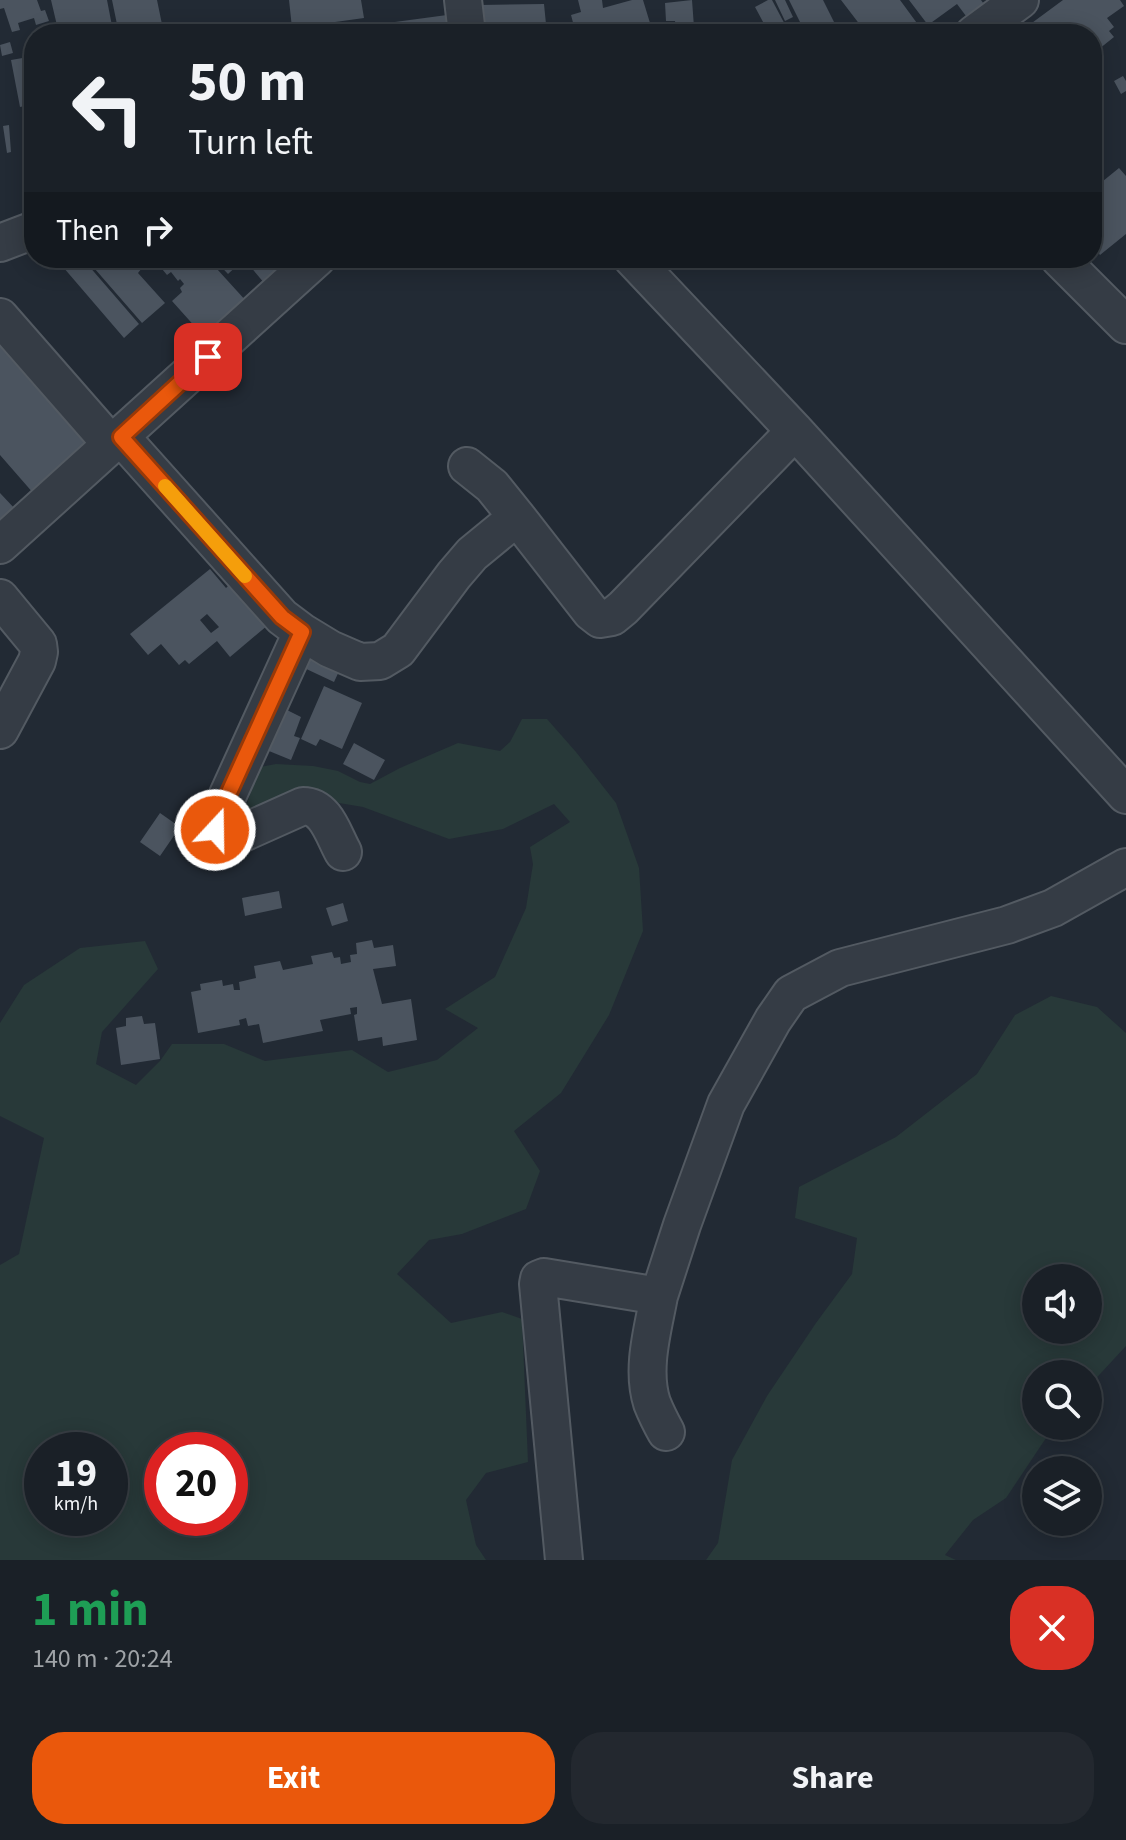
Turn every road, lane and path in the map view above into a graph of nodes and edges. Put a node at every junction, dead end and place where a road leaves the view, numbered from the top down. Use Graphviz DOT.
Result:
graph roads {
  1 [pos="463,0"];
  2 [pos="1020,0"];
  3 [pos="466,24"];
  4 [pos="988,24"];
  5 [pos="24,234"];
  6 [pos="0,243"];
  7 [pos="306,268"];
  8 [pos="641,268"];
  9 [pos="1069,268"];
  10 [pos="0,317"];
  11 [pos="1126,325"];
  12 [pos="795,431"];
  13 [pos="117,441"];
  14 [pos="467,466"];
  15 [pos="517,517"];
  16 [pos="0,545"];
  17 [pos="0,598"];
  18 [pos="302,632"];
  19 [pos="0,730"];
  20 [pos="1126,795"];
  21 [pos="343,852"];
  22 [pos="1126,867"];
  23 [pos="659,1296"];
  24 [pos="666,1432"];
  25 [pos="564,1560"];
  1 -- 3 [label="street"];
  2 -- 4 [label="street"];
  5 -- 6 [label="street"];
  7 -- 13 [label="street"];
  8 -- 12 [label="street"];
  9 -- 11 [label="street"];
  10 -- 13 [label="street"];
  12 -- 15 [label="street"];
  12 -- 20 [label="street"];
  13 -- 16 [label="street"];
  13 -- 18 [label="street"];
  14 -- 15 [label="street"];
  15 -- 18 [label="street"];
  17 -- 19 [label="street"];
  18 -- 21 [label="street"];
  22 -- 23 [label="street"];
  23 -- 24 [label="street"];
  23 -- 25 [label="street"];
}
